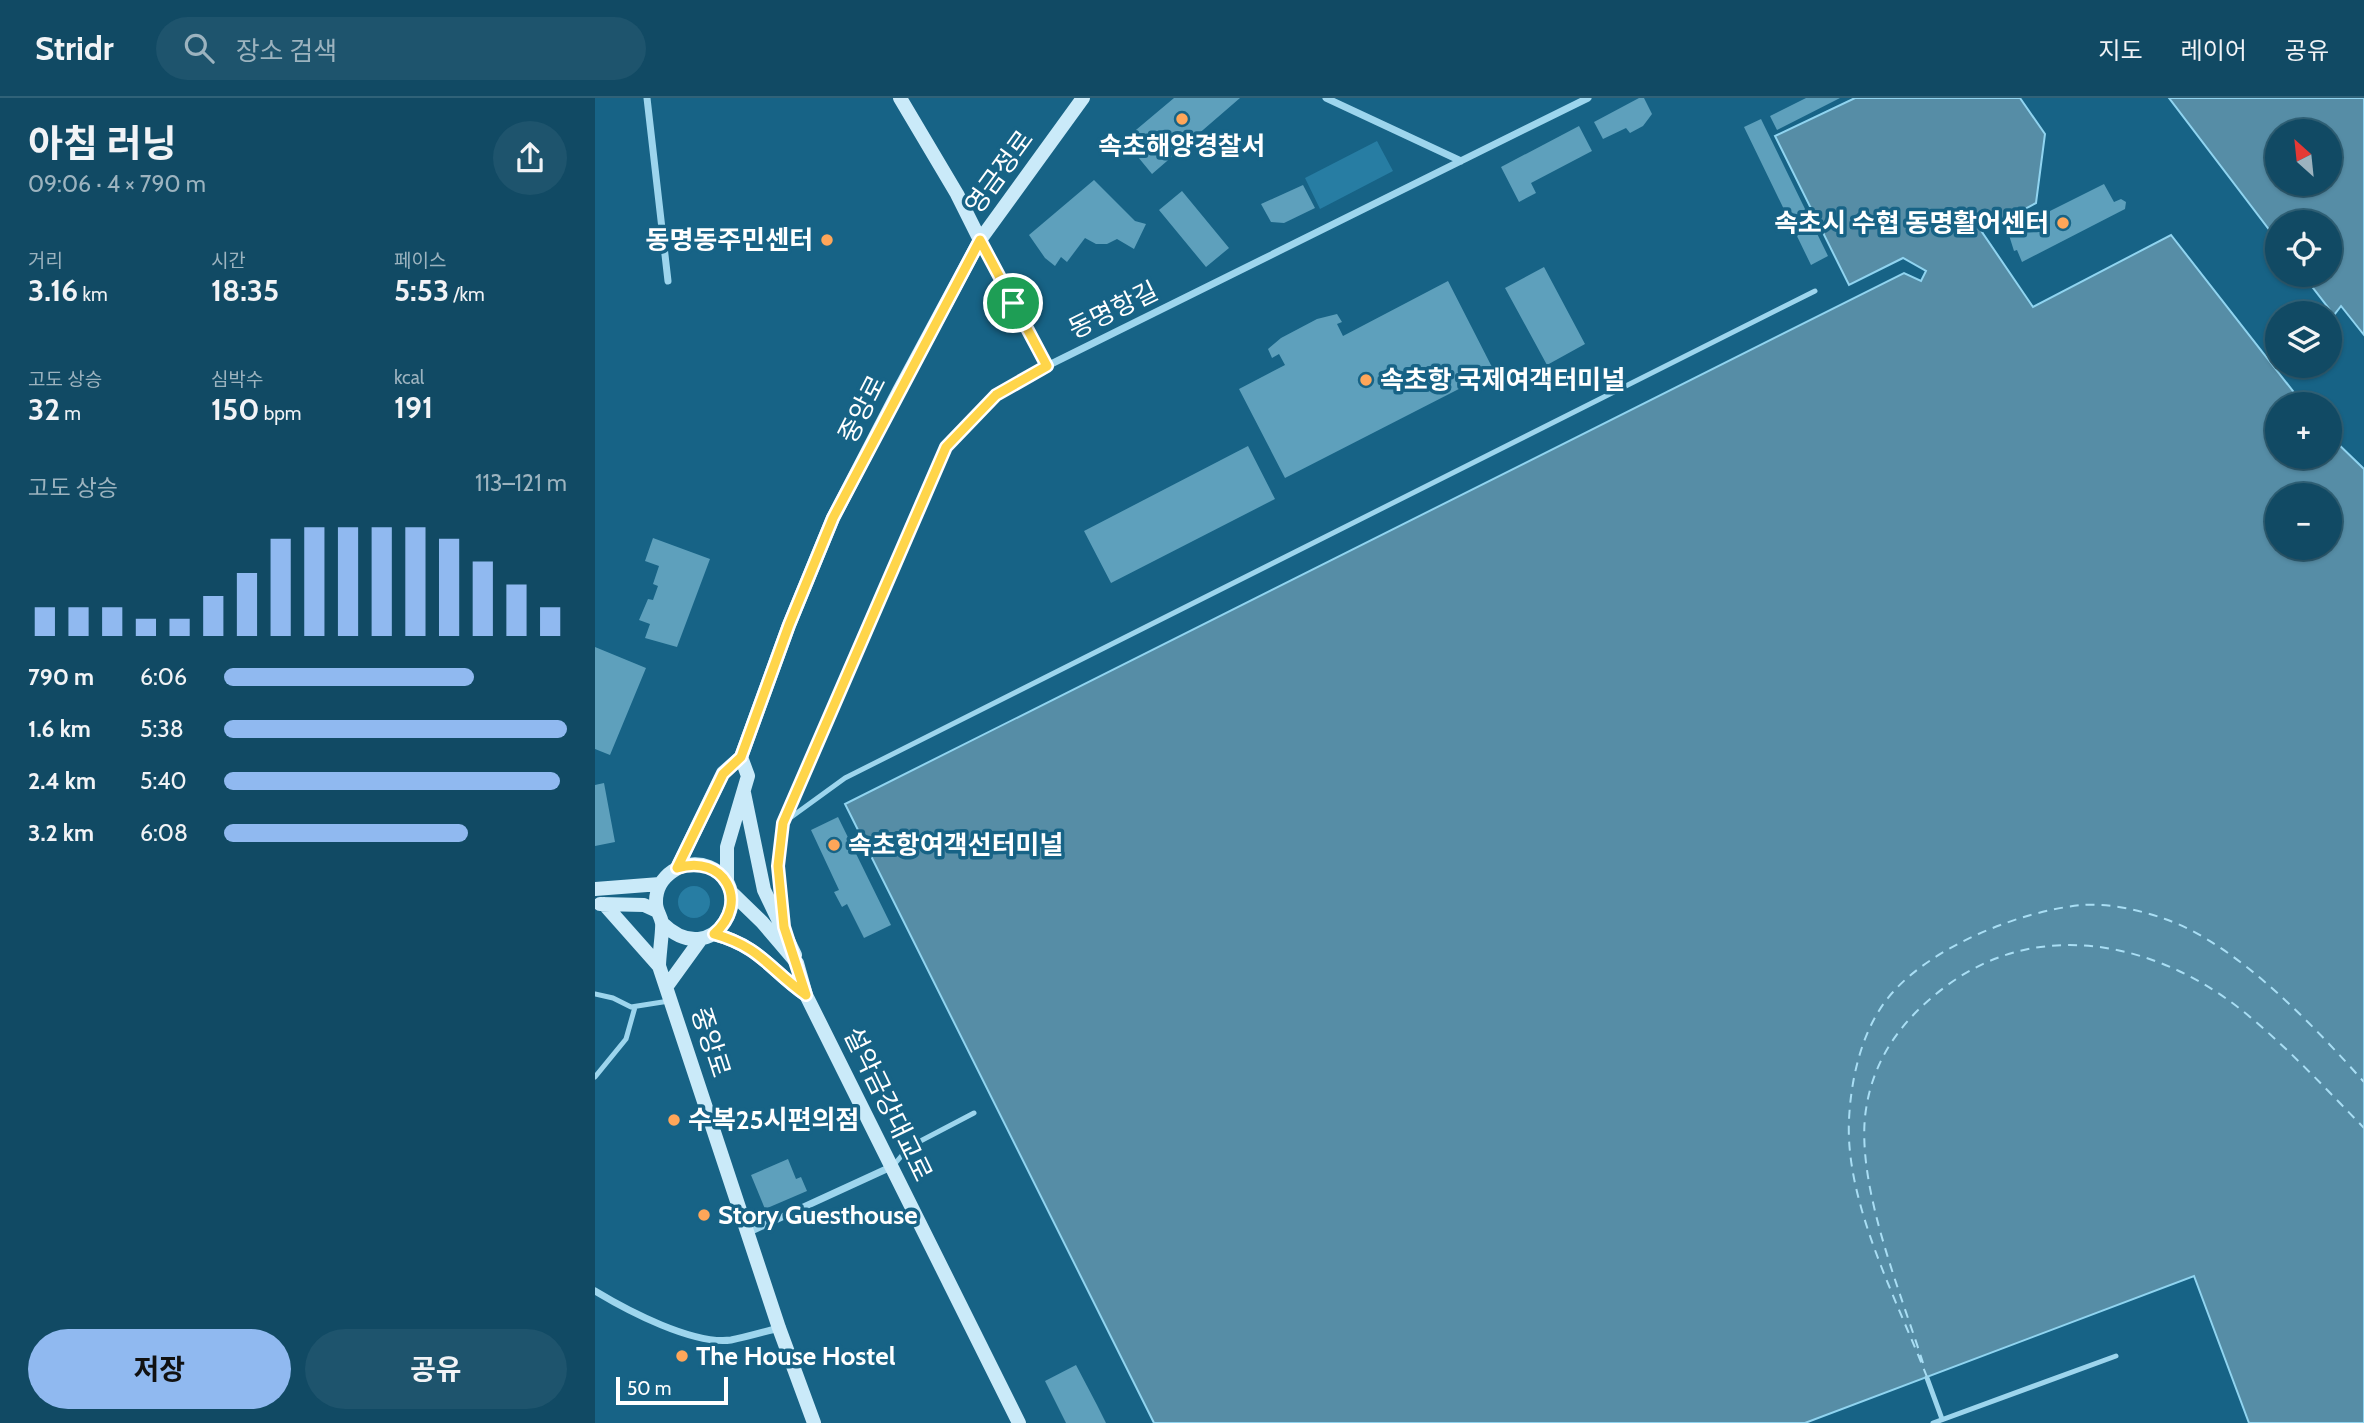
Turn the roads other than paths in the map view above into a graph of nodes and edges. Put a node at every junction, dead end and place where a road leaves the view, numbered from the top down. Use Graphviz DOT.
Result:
graph roads {
  1 [pos="647,98"];
  2 [pos="900,98"];
  3 [pos="1083,98"];
  4 [pos="1326,98"];
  5 [pos="1588,98"];
  6 [pos="1461,161"];
  7 [pos="980,240"];
  8 [pos="668,281"];
  9 [pos="1815,291"];
  10 [pos="1047,366"];
  11 [pos="741,757"];
  12 [pos="744,793"];
  13 [pos="783,823"];
  14 [pos="677,868"];
  15 [pos="660,884"];
  16 [pos="729,887"];
  17 [pos="595,889"];
  18 [pos="599,904"];
  19 [pos="660,917"];
  20 [pos="784,927"];
  21 [pos="708,937"];
  22 [pos="797,962"];
  23 [pos="659,966"];
  24 [pos="670,993"];
  25 [pos="595,994"];
  26 [pos="806,995"];
  27 [pos="635,1007"];
  28 [pos="595,1077"];
  29 [pos="974,1114"];
  30 [pos="893,1166"];
  31 [pos="747,1233"];
  32 [pos="595,1292"];
  33 [pos="779,1328"];
  34 [pos="2116,1356"];
  35 [pos="1927,1378"];
  36 [pos="1943,1419"];
  37 [pos="814,1423"];
  38 [pos="1019,1423"];
  39 [pos="1933,1423"];
  1 -- 8 [label="street"];
  2 -- 7 [label="street"];
  3 -- 7 [label="street, 영금정로"];
  4 -- 6 [label="street"];
  5 -- 6 [label="street, 동명항길"];
  6 -- 10 [label="street, 동명항길"];
  7 -- 10 [label="street"];
  7 -- 11 [label="street, 중앙로"];
  9 -- 13 [label="lane"];
  10 -- 13 [label="street, 동명항길"];
  11 -- 12 [label="street"];
  11 -- 14 [label="street"];
  12 -- 16 [label="street"];
  12 -- 20 [label="street"];
  13 -- 20 [label="street, 동명항길"];
  14 -- 15 [label="street"];
  14 -- 16 [label="street"];
  15 -- 17 [label="street"];
  15 -- 19 [label="street"];
  16 -- 21 [label="street"];
  16 -- 22 [label="street"];
  18 -- 19 [label="street"];
  18 -- 23 [label="street"];
  19 -- 21 [label="street"];
  19 -- 23 [label="street"];
  20 -- 22 [label="street"];
  21 -- 24 [label="street"];
  21 -- 26 [label="street"];
  22 -- 26 [label="street"];
  23 -- 24 [label="street, 중앙로"];
  24 -- 27 [label="lane"];
  24 -- 31 [label="street, 중앙로"];
  25 -- 27 [label="lane"];
  26 -- 30 [label="street, 설악금강대교로"];
  27 -- 28 [label="lane"];
  29 -- 30 [label="lane"];
  30 -- 31 [label="street"];
  30 -- 38 [label="street, 설악금강대교로"];
  31 -- 33 [label="street, 중앙로"];
  32 -- 33 [label="street"];
  33 -- 37 [label="street, 중앙로"];
  34 -- 36 [label="lane"];
  35 -- 36 [label="lane"];
  36 -- 39 [label="lane"];
}
